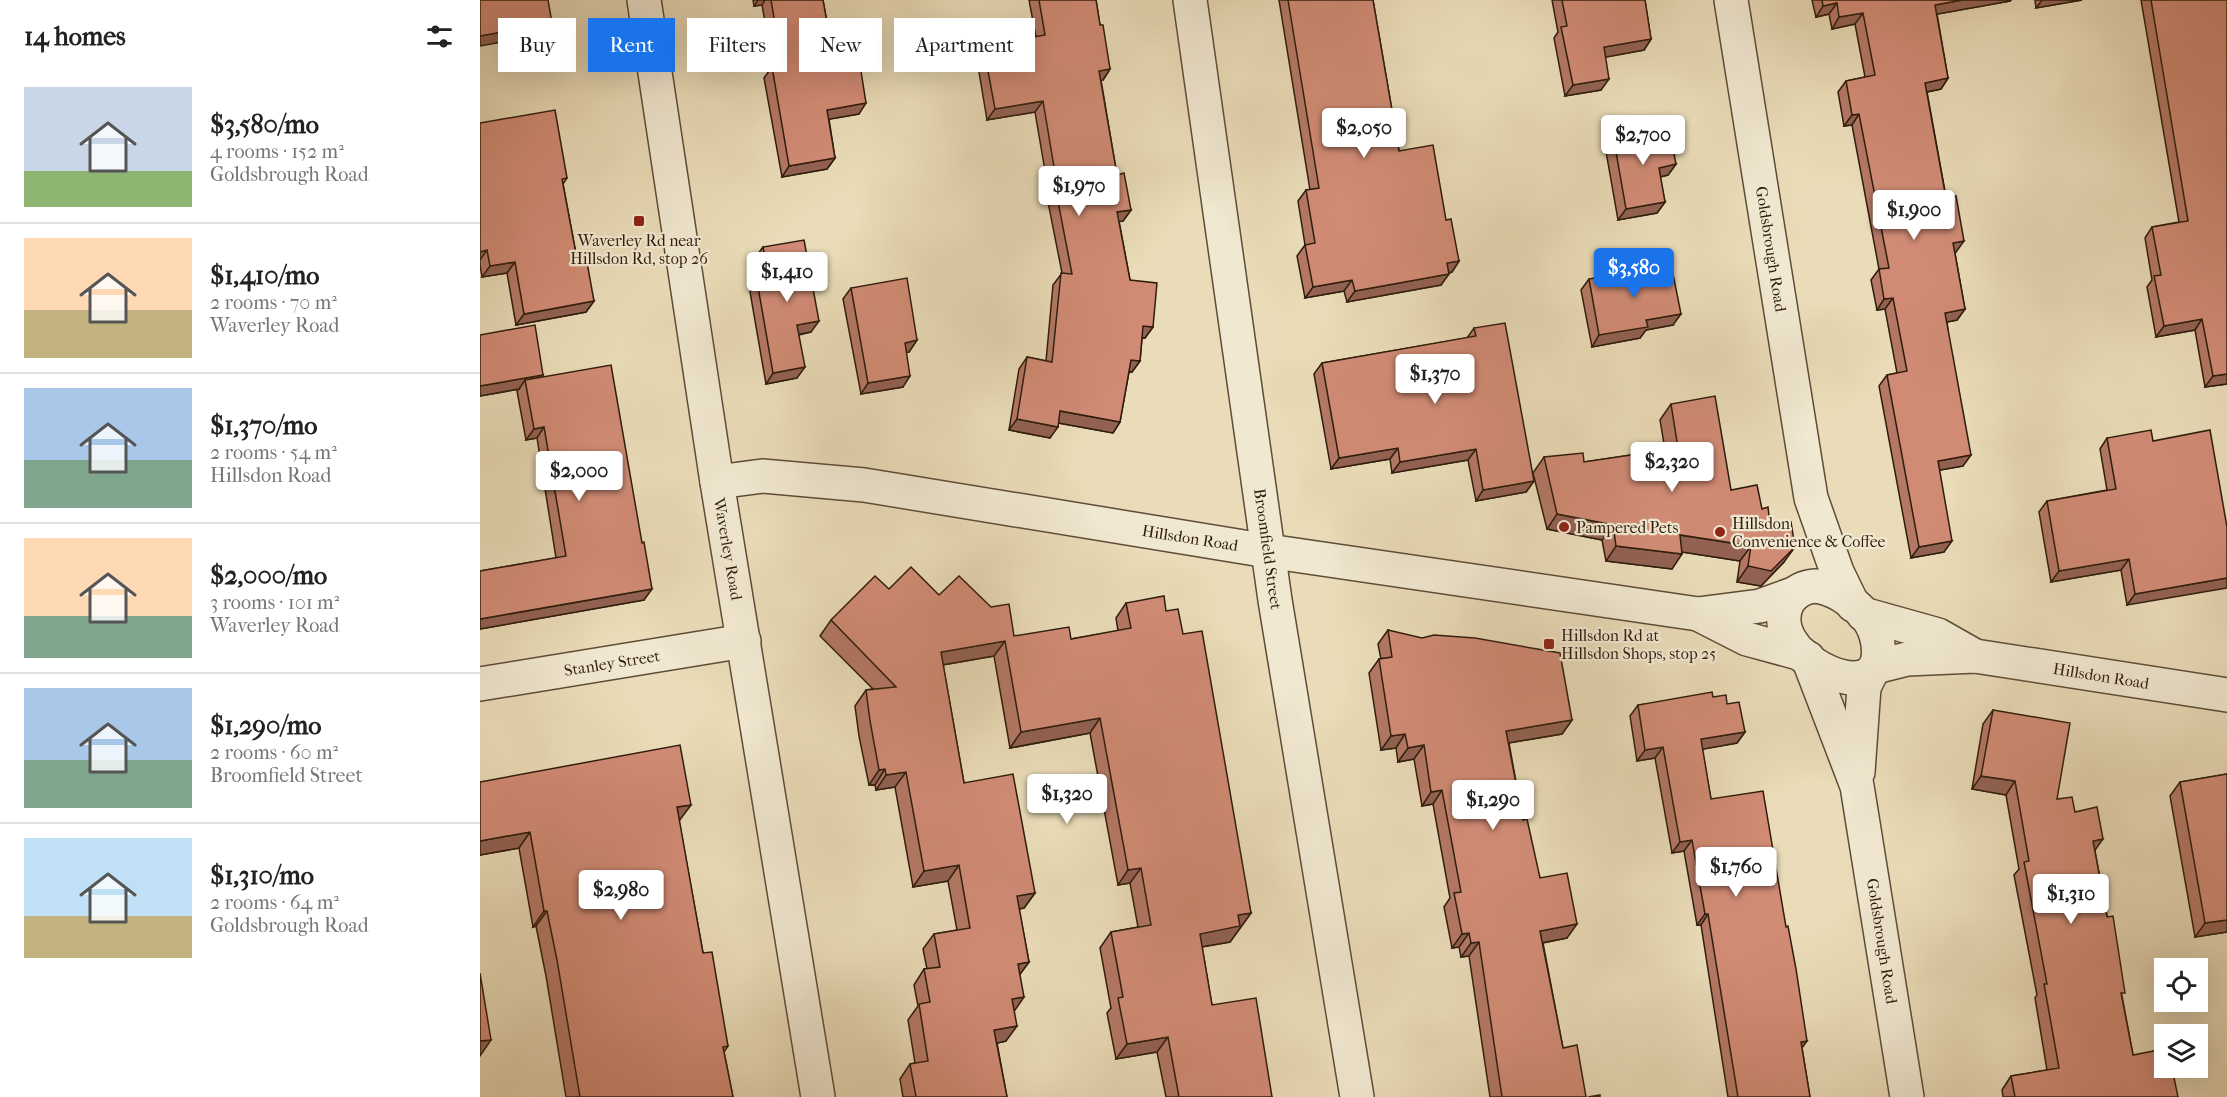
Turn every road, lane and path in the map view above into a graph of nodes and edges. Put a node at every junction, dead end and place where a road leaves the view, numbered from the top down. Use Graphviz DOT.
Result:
graph roads {
  1 [pos="644,0"];
  2 [pos="1190,0"];
  3 [pos="1731,0"];
  4 [pos="717,482"];
  5 [pos="1811,498"];
  6 [pos="1268,551"];
  7 [pos="1798,592"];
  8 [pos="1858,609"];
  9 [pos="1698,614"];
  10 [pos="744,641"];
  11 [pos="1805,656"];
  12 [pos="1975,656"];
  13 [pos="1874,669"];
  14 [pos="480,684"];
  15 [pos="2227,695"];
  16 [pos="1857,786"];
  17 [pos="818,1097"];
  18 [pos="1358,1097"];
  19 [pos="1907,1097"];
  1 -- 4 [label="street, Waverley Road"];
  2 -- 6 [label="street, Broomfield Street"];
  3 -- 5 [label="street, Goldsbrough Road"];
  4 -- 6 [label="street, Hillsdon Road"];
  4 -- 10 [label="street, Waverley Road"];
  5 -- 7 [label="street, Goldsbrough Road"];
  5 -- 8 [label="street, Goldsbrough Road"];
  6 -- 9 [label="street, Hillsdon Road"];
  6 -- 18 [label="street, Broomfield Street"];
  7 -- 8 [label="street"];
  7 -- 9 [label="street, Hillsdon Road"];
  7 -- 11 [label="street"];
  8 -- 12 [label="street, Hillsdon Road"];
  8 -- 13 [label="street"];
  9 -- 11 [label="street, Hillsdon Road"];
  10 -- 14 [label="street, Stanley Street"];
  10 -- 17 [label="street, Waverley Road"];
  11 -- 13 [label="street"];
  11 -- 16 [label="street, Goldsbrough Road"];
  12 -- 13 [label="street, Hillsdon Road"];
  12 -- 15 [label="street, Hillsdon Road"];
  13 -- 16 [label="street, Goldsbrough Road"];
  16 -- 19 [label="street, Goldsbrough Road"];
}
